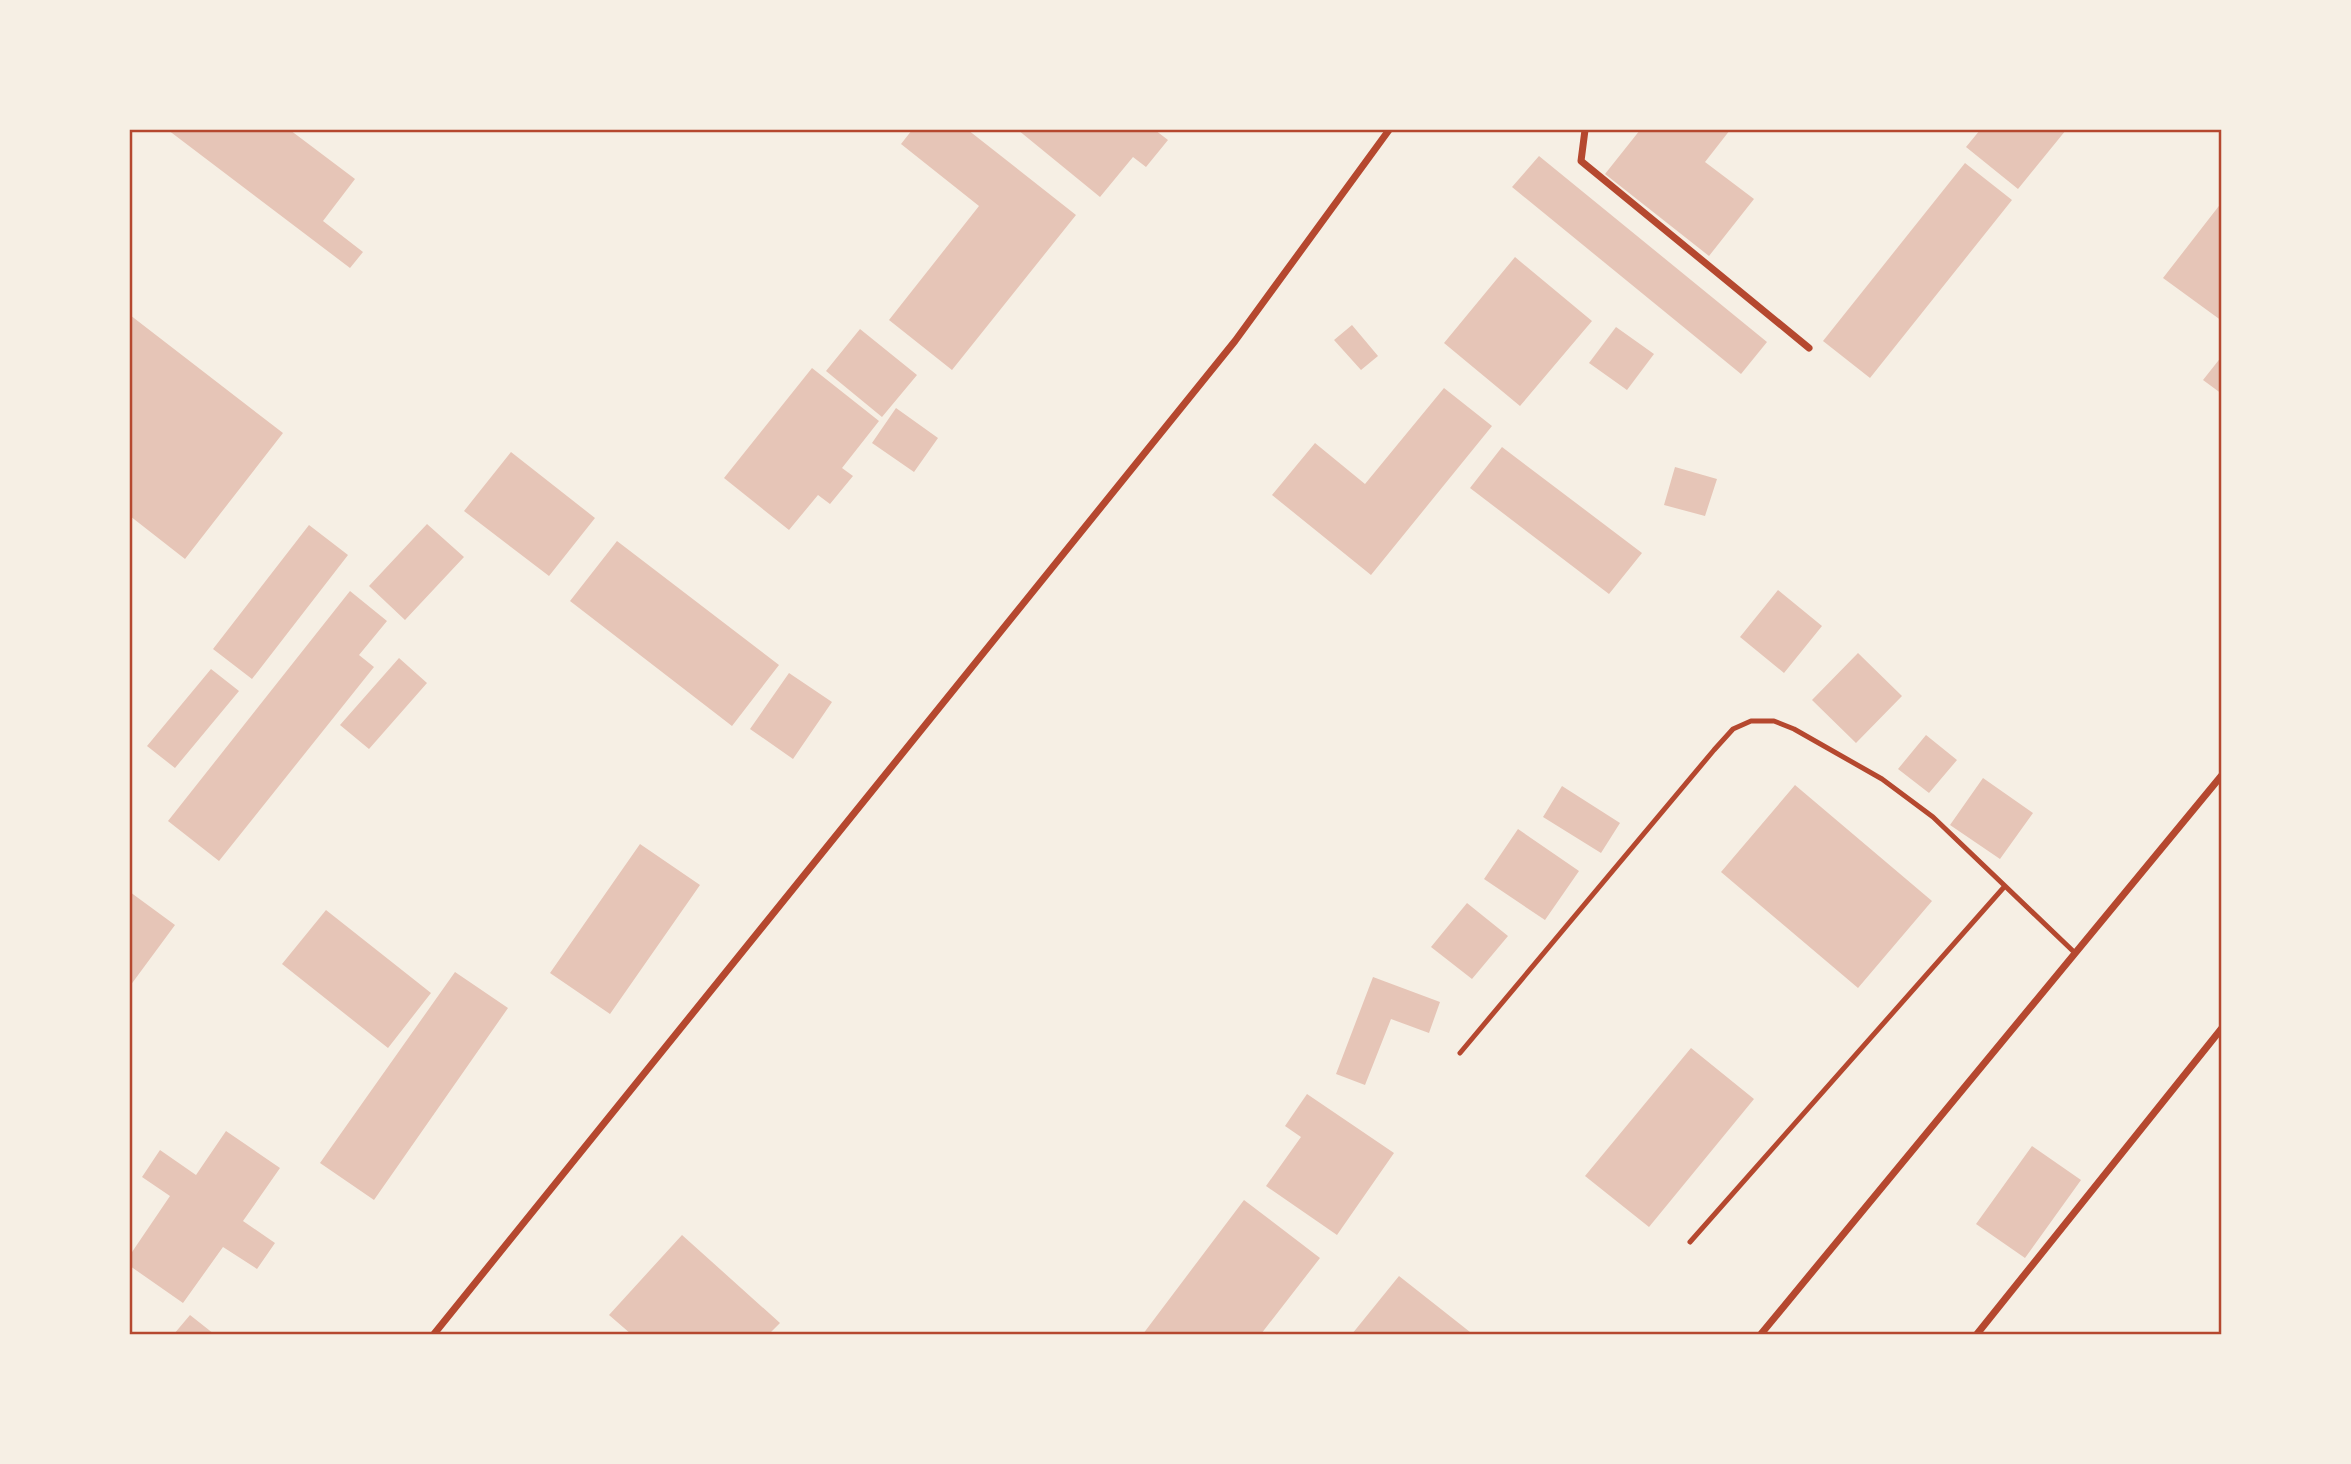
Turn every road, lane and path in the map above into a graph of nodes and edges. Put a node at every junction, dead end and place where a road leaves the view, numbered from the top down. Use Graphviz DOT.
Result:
graph roads {
  1 [pos="1390,130"];
  2 [pos="1585,130"];
  3 [pos="1809,348"];
  4 [pos="2221,775"];
  5 [pos="2006,886"];
  6 [pos="2074,952"];
  7 [pos="2221,1028"];
  8 [pos="1460,1053"];
  9 [pos="1690,1242"];
  10 [pos="434,1335"];
  11 [pos="1761,1335"];
  12 [pos="1977,1335"];
  1 -- 10 [label="street"];
  2 -- 3 [label="street"];
  4 -- 6 [label="street"];
  5 -- 6 [label="lane"];
  5 -- 8 [label="lane"];
  5 -- 9 [label="lane"];
  6 -- 11 [label="street"];
  7 -- 12 [label="street"];
}
